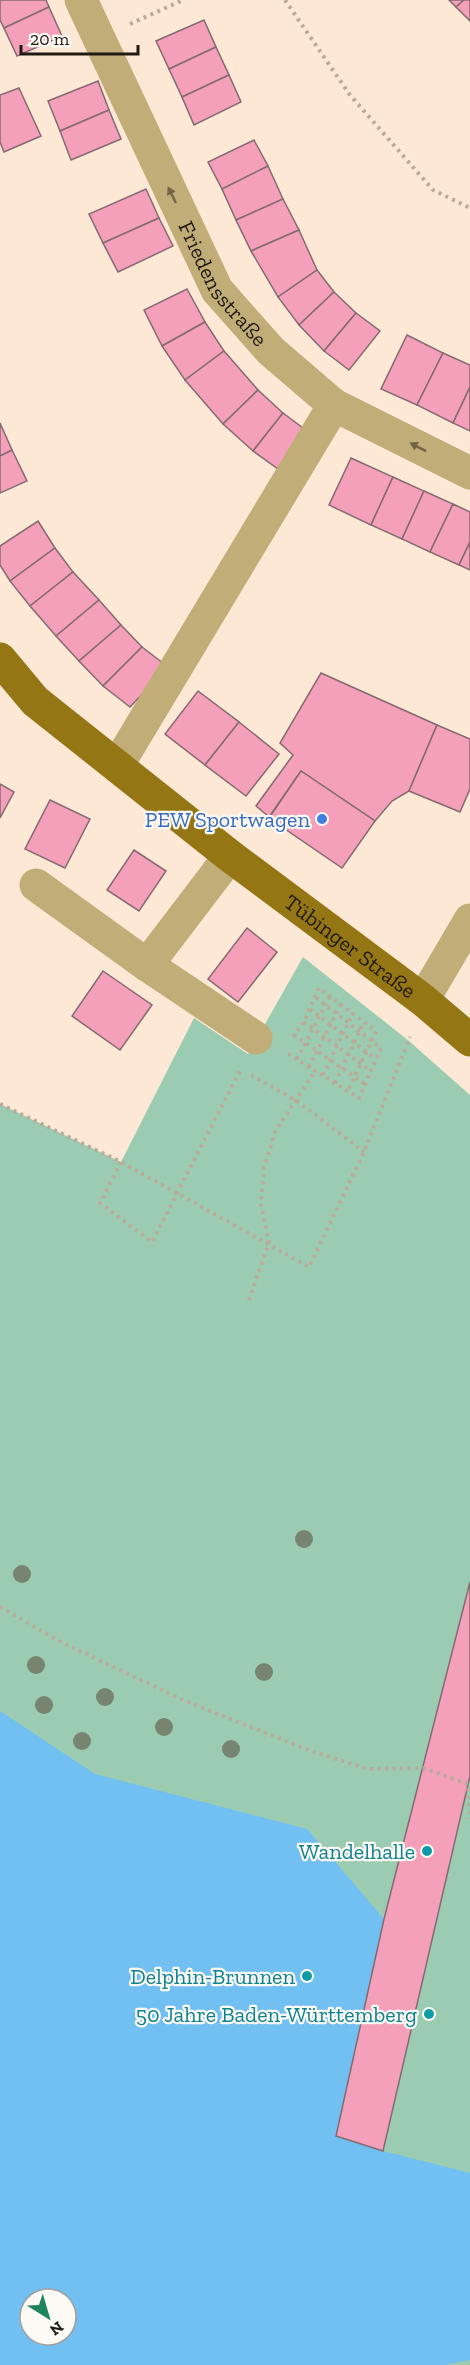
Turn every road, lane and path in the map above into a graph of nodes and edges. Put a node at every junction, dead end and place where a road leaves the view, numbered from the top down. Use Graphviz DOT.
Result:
graph roads {
  1 [pos="81,0"];
  2 [pos="183,0"];
  3 [pos="285,0"];
  4 [pos="97,38"];
  5 [pos="470,208"];
  6 [pos="334,405"];
  7 [pos="470,473"];
  8 [pos="0,659"];
  9 [pos="117,766"];
  10 [pos="230,856"];
  11 [pos="36,885"];
  12 [pos="470,920"];
  13 [pos="147,965"];
  14 [pos="330,996"];
  15 [pos="315,997"];
  16 [pos="423,1000"];
  17 [pos="341,1004"];
  18 [pos="325,1005"];
  19 [pos="310,1009"];
  20 [pos="353,1013"];
  21 [pos="336,1014"];
  22 [pos="319,1016"];
  23 [pos="303,1022"];
  24 [pos="364,1022"];
  25 [pos="348,1023"];
  26 [pos="331,1025"];
  27 [pos="313,1029"];
  28 [pos="360,1032"];
  29 [pos="294,1035"];
  30 [pos="343,1035"];
  31 [pos="324,1037"];
  32 [pos="256,1038"];
  33 [pos="470,1040"];
  34 [pos="371,1041"];
  35 [pos="305,1043"];
  36 [pos="354,1043"];
  37 [pos="337,1047"];
  38 [pos="317,1051"];
  39 [pos="366,1052"];
  40 [pos="348,1055"];
  41 [pos="297,1059"];
  42 [pos="376,1059"];
  43 [pos="331,1060"];
  44 [pos="360,1064"];
  45 [pos="309,1066"];
  46 [pos="342,1068"];
  47 [pos="240,1069"];
  48 [pos="316,1070"];
  49 [pos="371,1071"];
  50 [pos="323,1075"];
  51 [pos="355,1077"];
  52 [pos="335,1083"];
  53 [pos="365,1084"];
  54 [pos="348,1091"];
  55 [pos="297,1101"];
  56 [pos="0,1104"];
  57 [pos="364,1152"];
  58 [pos="121,1162"];
  59 [pos="178,1195"];
  60 [pos="269,1243"];
  61 [pos="249,1300"];
  62 [pos="0,1607"];
  63 [pos="470,1819"];
  1 -- 4 [label="street, Friedensstraße"];
  2 -- 4 [label="path"];
  3 -- 5 [label="path"];
  6 -- 4 [label="street, Friedensstraße, one-way"];
  7 -- 6 [label="street, Friedensstraße, one-way"];
  6 -- 9 [label="street"];
  8 -- 9 [label="main road, Tübinger Straße"];
  9 -- 10 [label="main road, Tübinger Straße"];
  10 -- 13 [label="street"];
  10 -- 16 [label="main road, Tübinger Straße"];
  11 -- 13 [label="street"];
  12 -- 16 [label="street"];
  13 -- 32 [label="street"];
  14 -- 15 [label="path"];
  14 -- 17 [label="path"];
  14 -- 18 [label="path"];
  15 -- 18 [label="path"];
  15 -- 19 [label="path"];
  16 -- 33 [label="main road, Tübinger Straße"];
  16 -- 57 [label="path"];
  17 -- 20 [label="path"];
  17 -- 21 [label="path"];
  18 -- 21 [label="path"];
  18 -- 22 [label="path"];
  19 -- 22 [label="path"];
  19 -- 23 [label="path"];
  20 -- 24 [label="path"];
  20 -- 25 [label="path"];
  21 -- 25 [label="path"];
  21 -- 26 [label="path"];
  22 -- 26 [label="path"];
  22 -- 27 [label="path"];
  23 -- 27 [label="path"];
  23 -- 29 [label="path"];
  24 -- 28 [label="path"];
  24 -- 34 [label="path"];
  25 -- 28 [label="path"];
  25 -- 30 [label="path"];
  26 -- 30 [label="path"];
  26 -- 31 [label="path"];
  27 -- 31 [label="path"];
  27 -- 35 [label="path"];
  28 -- 34 [label="path"];
  28 -- 36 [label="path"];
  29 -- 35 [label="path"];
  29 -- 41 [label="path"];
  30 -- 36 [label="path"];
  30 -- 37 [label="path"];
  31 -- 37 [label="path"];
  31 -- 38 [label="path"];
  32 -- 47 [label="path"];
  34 -- 39 [label="path"];
  34 -- 42 [label="path"];
  35 -- 38 [label="path"];
  35 -- 41 [label="path"];
  36 -- 39 [label="path"];
  36 -- 40 [label="path"];
  37 -- 40 [label="path"];
  37 -- 43 [label="path"];
  38 -- 43 [label="path"];
  38 -- 45 [label="path"];
  39 -- 42 [label="path"];
  39 -- 44 [label="path"];
  40 -- 44 [label="path"];
  40 -- 46 [label="path"];
  41 -- 45 [label="path"];
  42 -- 49 [label="path"];
  43 -- 46 [label="path"];
  43 -- 50 [label="path"];
  44 -- 49 [label="path"];
  44 -- 51 [label="path"];
  45 -- 48 [label="path"];
  46 -- 51 [label="path"];
  46 -- 52 [label="path"];
  47 -- 55 [label="path"];
  47 -- 59 [label="path"];
  48 -- 50 [label="path"];
  48 -- 55 [label="path"];
  49 -- 53 [label="path"];
  50 -- 52 [label="path"];
  51 -- 53 [label="path"];
  51 -- 54 [label="path"];
  52 -- 54 [label="path"];
  53 -- 54 [label="path"];
  55 -- 57 [label="path"];
  55 -- 60 [label="path"];
  56 -- 58 [label="path"];
  57 -- 60 [label="path"];
  58 -- 59 [label="path"];
  58 -- 59 [label="path"];
  59 -- 60 [label="path"];
  60 -- 61 [label="path"];
  62 -- 63 [label="path"];
}
